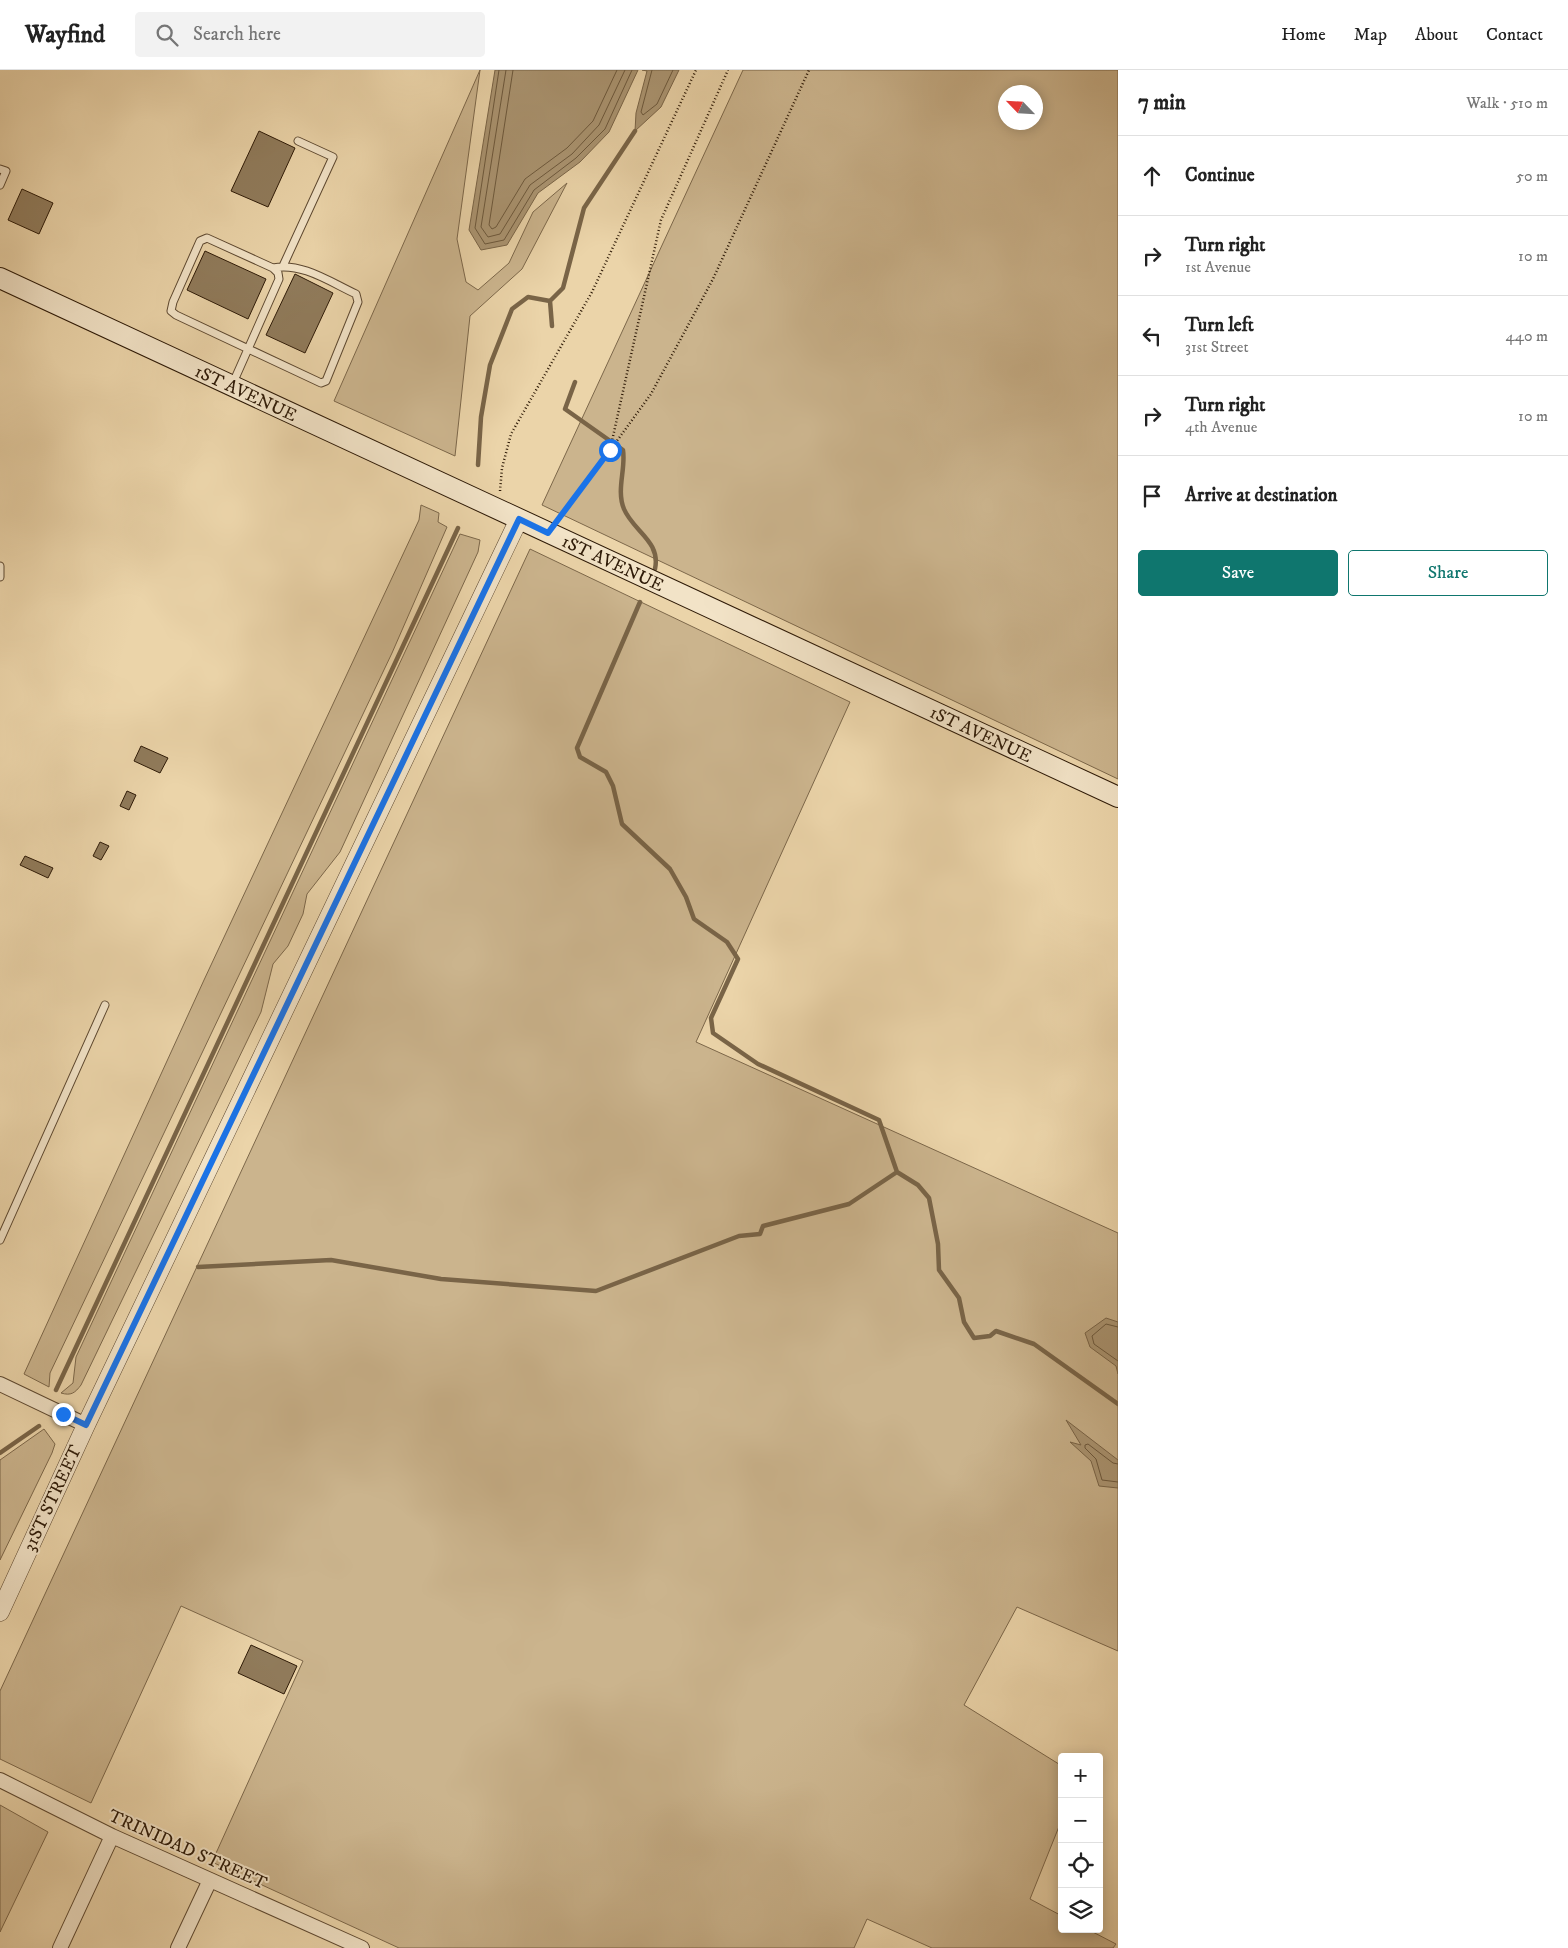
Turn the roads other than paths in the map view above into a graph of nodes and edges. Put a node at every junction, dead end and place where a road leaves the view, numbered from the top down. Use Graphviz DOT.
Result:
graph roads {
  1 [pos="298,141"];
  2 [pos="0,169"];
  3 [pos="0,185"];
  4 [pos="283,266"];
  5 [pos="273,268"];
  6 [pos="0,278"];
  7 [pos="246,349"];
  8 [pos="232,386"];
  9 [pos="519,519"];
  10 [pos="0,566"];
  11 [pos="0,577"];
  12 [pos="1118,798"];
  13 [pos="105,1005"];
  14 [pos="0,1240"];
  15 [pos="0,1384"];
  16 [pos="86,1425"];
  17 [pos="0,1612"];
  18 [pos="0,1780"];
  19 [pos="112,1836"];
  20 [pos="210,1880"];
  21 [pos="60,1948"];
  22 [pos="178,1948"];
  23 [pos="362,1948"];
  1 -- 4 [label="lane"];
  2 -- 3 [label="lane"];
  4 -- 5 [label="lane"];
  4 -- 7 [label="lane"];
  5 -- 7 [label="lane"];
  5 -- 7 [label="lane"];
  6 -- 8 [label="main road, 1ST AVENUE"];
  7 -- 8 [label="lane"];
  8 -- 9 [label="main road, 1ST AVENUE"];
  9 -- 12 [label="main road, 1ST AVENUE"];
  9 -- 16 [label="street, 31ST STREET"];
  10 -- 11 [label="lane"];
  13 -- 14 [label="lane"];
  15 -- 16 [label="street"];
  16 -- 17 [label="street, 31ST STREET"];
  18 -- 19 [label="street, TRINIDAD STREET"];
  19 -- 20 [label="street, TRINIDAD STREET"];
  19 -- 21 [label="street"];
  20 -- 22 [label="street"];
  20 -- 23 [label="street, TRINIDAD STREET"];
}
